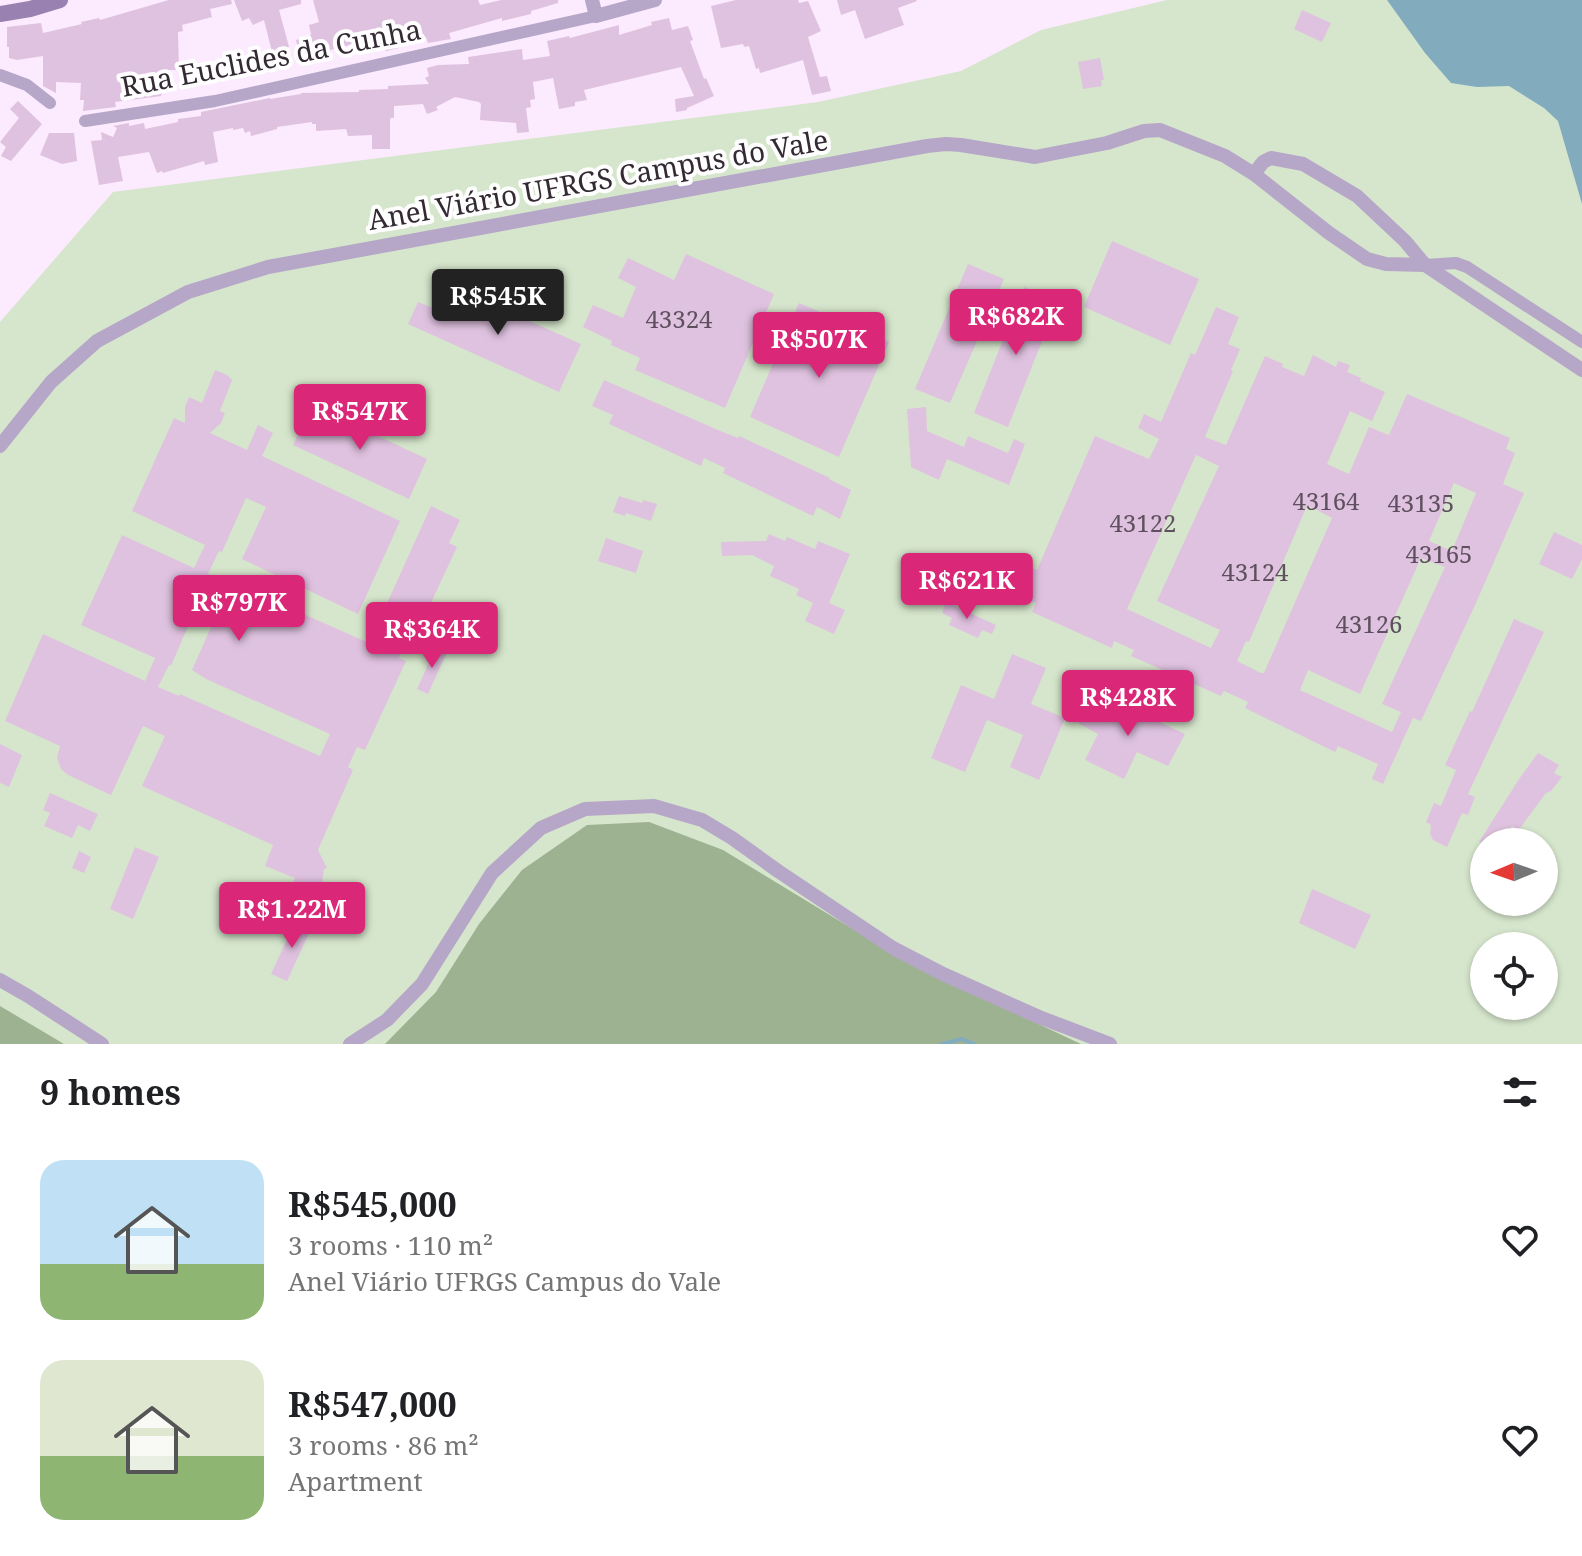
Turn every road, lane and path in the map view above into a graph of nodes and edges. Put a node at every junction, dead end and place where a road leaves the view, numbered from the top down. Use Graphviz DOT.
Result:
graph roads {
  1 [pos="60,0"];
  2 [pos="592,0"];
  3 [pos="655,0"];
  4 [pos="29,4"];
  5 [pos="0,14"];
  6 [pos="596,16"];
  7 [pos="0,75"];
  8 [pos="50,103"];
  9 [pos="85,121"];
  10 [pos="1254,174"];
  11 [pos="1425,265"];
  12 [pos="1582,342"];
  13 [pos="1582,370"];
  14 [pos="0,446"];
  15 [pos="0,980"];
  16 [pos="102,1044"];
  17 [pos="350,1044"];
  18 [pos="1110,1044"];
  1 -- 4 [label="main road"];
  2 -- 6 [label="street"];
  3 -- 6 [label="street, Rua Euclides da Cunha"];
  4 -- 5 [label="main road"];
  6 -- 9 [label="street, Rua Euclides da Cunha"];
  7 -- 8 [label="street"];
  10 -- 11 [label="street, Anel Viário UFRGS Campus do Vale"];
  10 -- 11 [label="street"];
  10 -- 14 [label="street, Anel Viário UFRGS Campus do Vale"];
  11 -- 12 [label="street"];
  11 -- 13 [label="street"];
  15 -- 16 [label="street"];
  17 -- 18 [label="street"];
}
